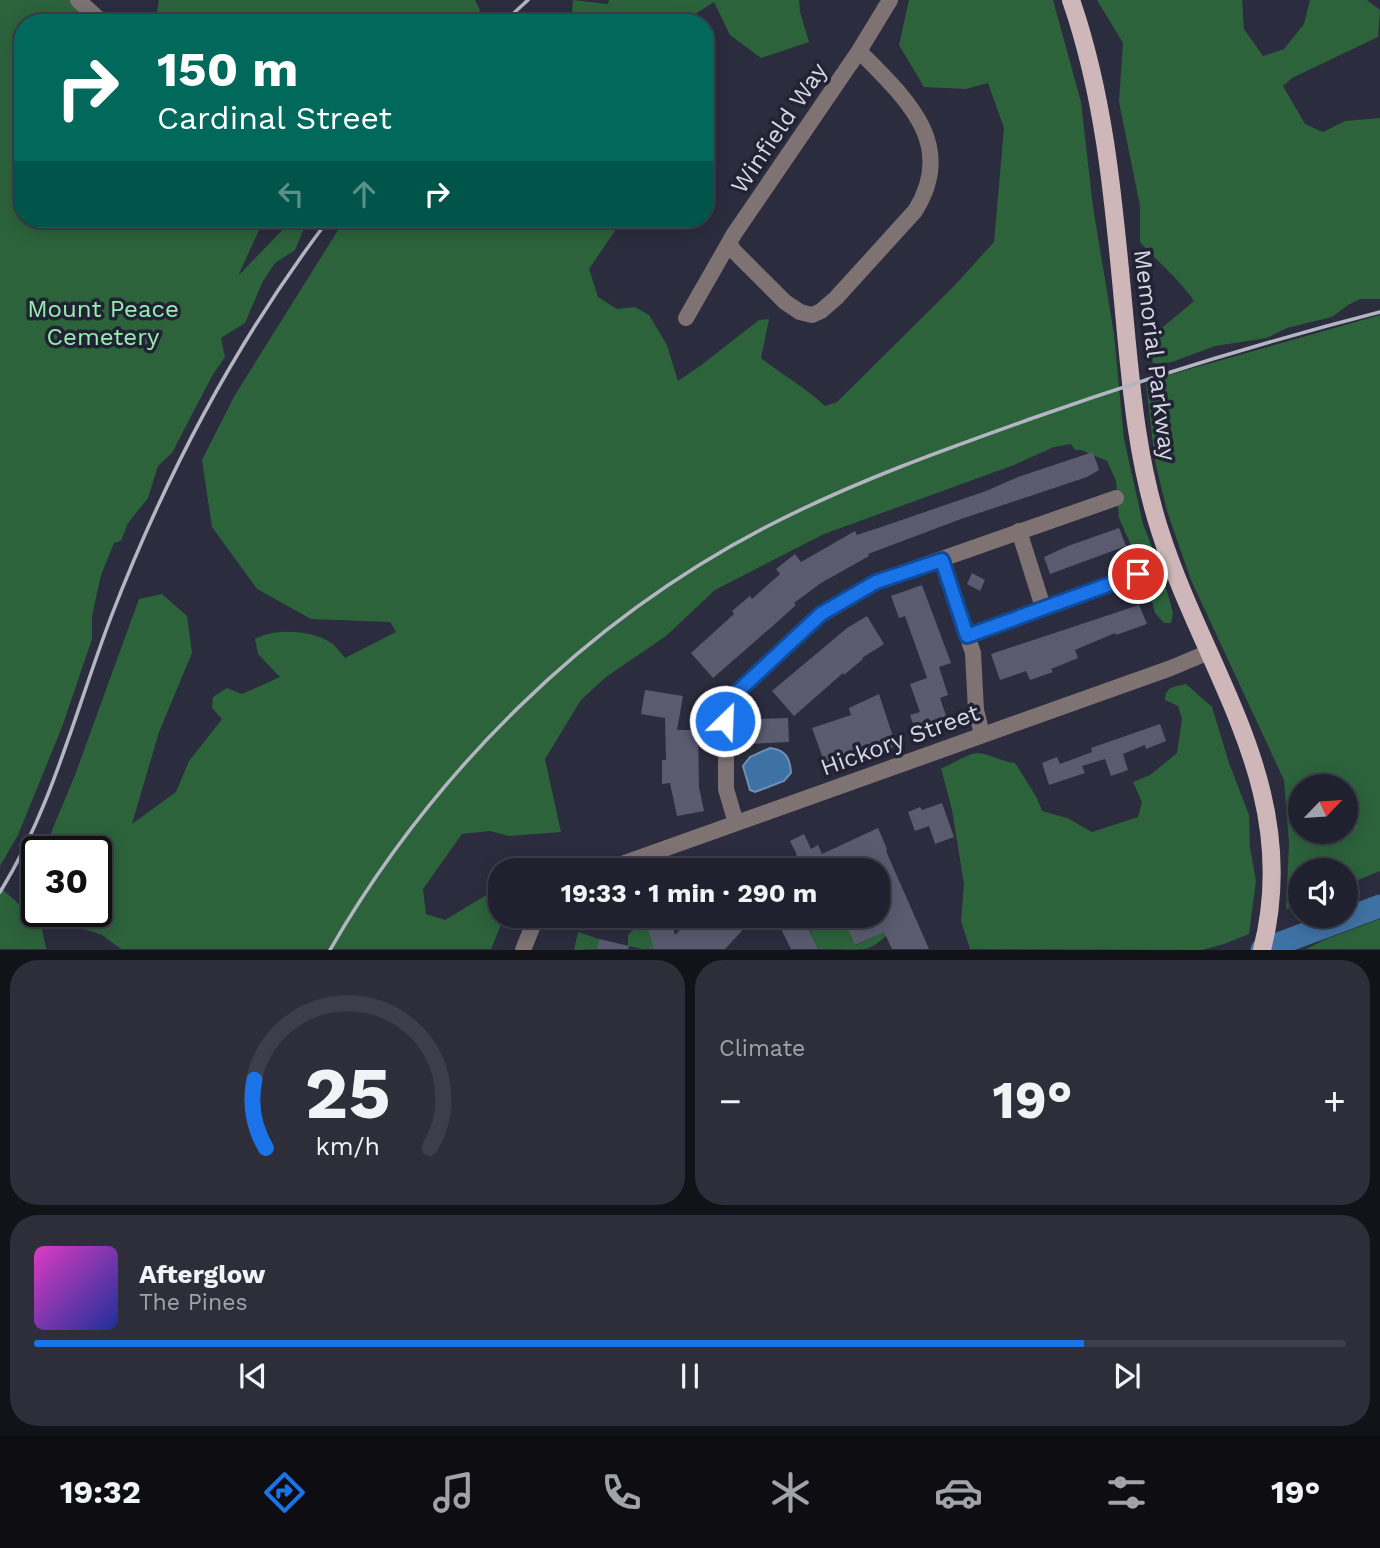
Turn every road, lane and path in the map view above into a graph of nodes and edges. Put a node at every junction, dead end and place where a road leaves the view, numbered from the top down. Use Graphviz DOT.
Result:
graph roads {
  1 [pos="78,0"];
  2 [pos="890,0"];
  3 [pos="1071,0"];
  4 [pos="93,14"];
  5 [pos="859,51"];
  6 [pos="729,243"];
  7 [pos="686,318"];
  8 [pos="1116,498"];
  9 [pos="1019,531"];
  10 [pos="942,560"];
  11 [pos="1138,574"];
  12 [pos="1043,607"];
  13 [pos="967,636"];
  14 [pos="1209,652"];
  15 [pos="982,734"];
  16 [pos="736,823"];
  17 [pos="638,858"];
  18 [pos="532,928"];
  19 [pos="523,950"];
  20 [pos="1262,950"];
  1 -- 4 [label="street"];
  2 -- 5 [label="street, Winfield Way"];
  3 -- 14 [label="main road, Memorial Parkway"];
  5 -- 6 [label="street, Winfield Way"];
  5 -- 6 [label="street"];
  6 -- 7 [label="street, Winfield Way"];
  8 -- 9 [label="street"];
  9 -- 10 [label="street"];
  9 -- 12 [label="street"];
  10 -- 13 [label="street"];
  10 -- 16 [label="street"];
  11 -- 12 [label="street"];
  12 -- 13 [label="street"];
  13 -- 15 [label="street"];
  14 -- 15 [label="street, Hickory Street"];
  14 -- 20 [label="main road, Memorial Parkway"];
  15 -- 16 [label="street, Hickory Street"];
  16 -- 17 [label="street, Hickory Street"];
  18 -- 19 [label="street"];
}
